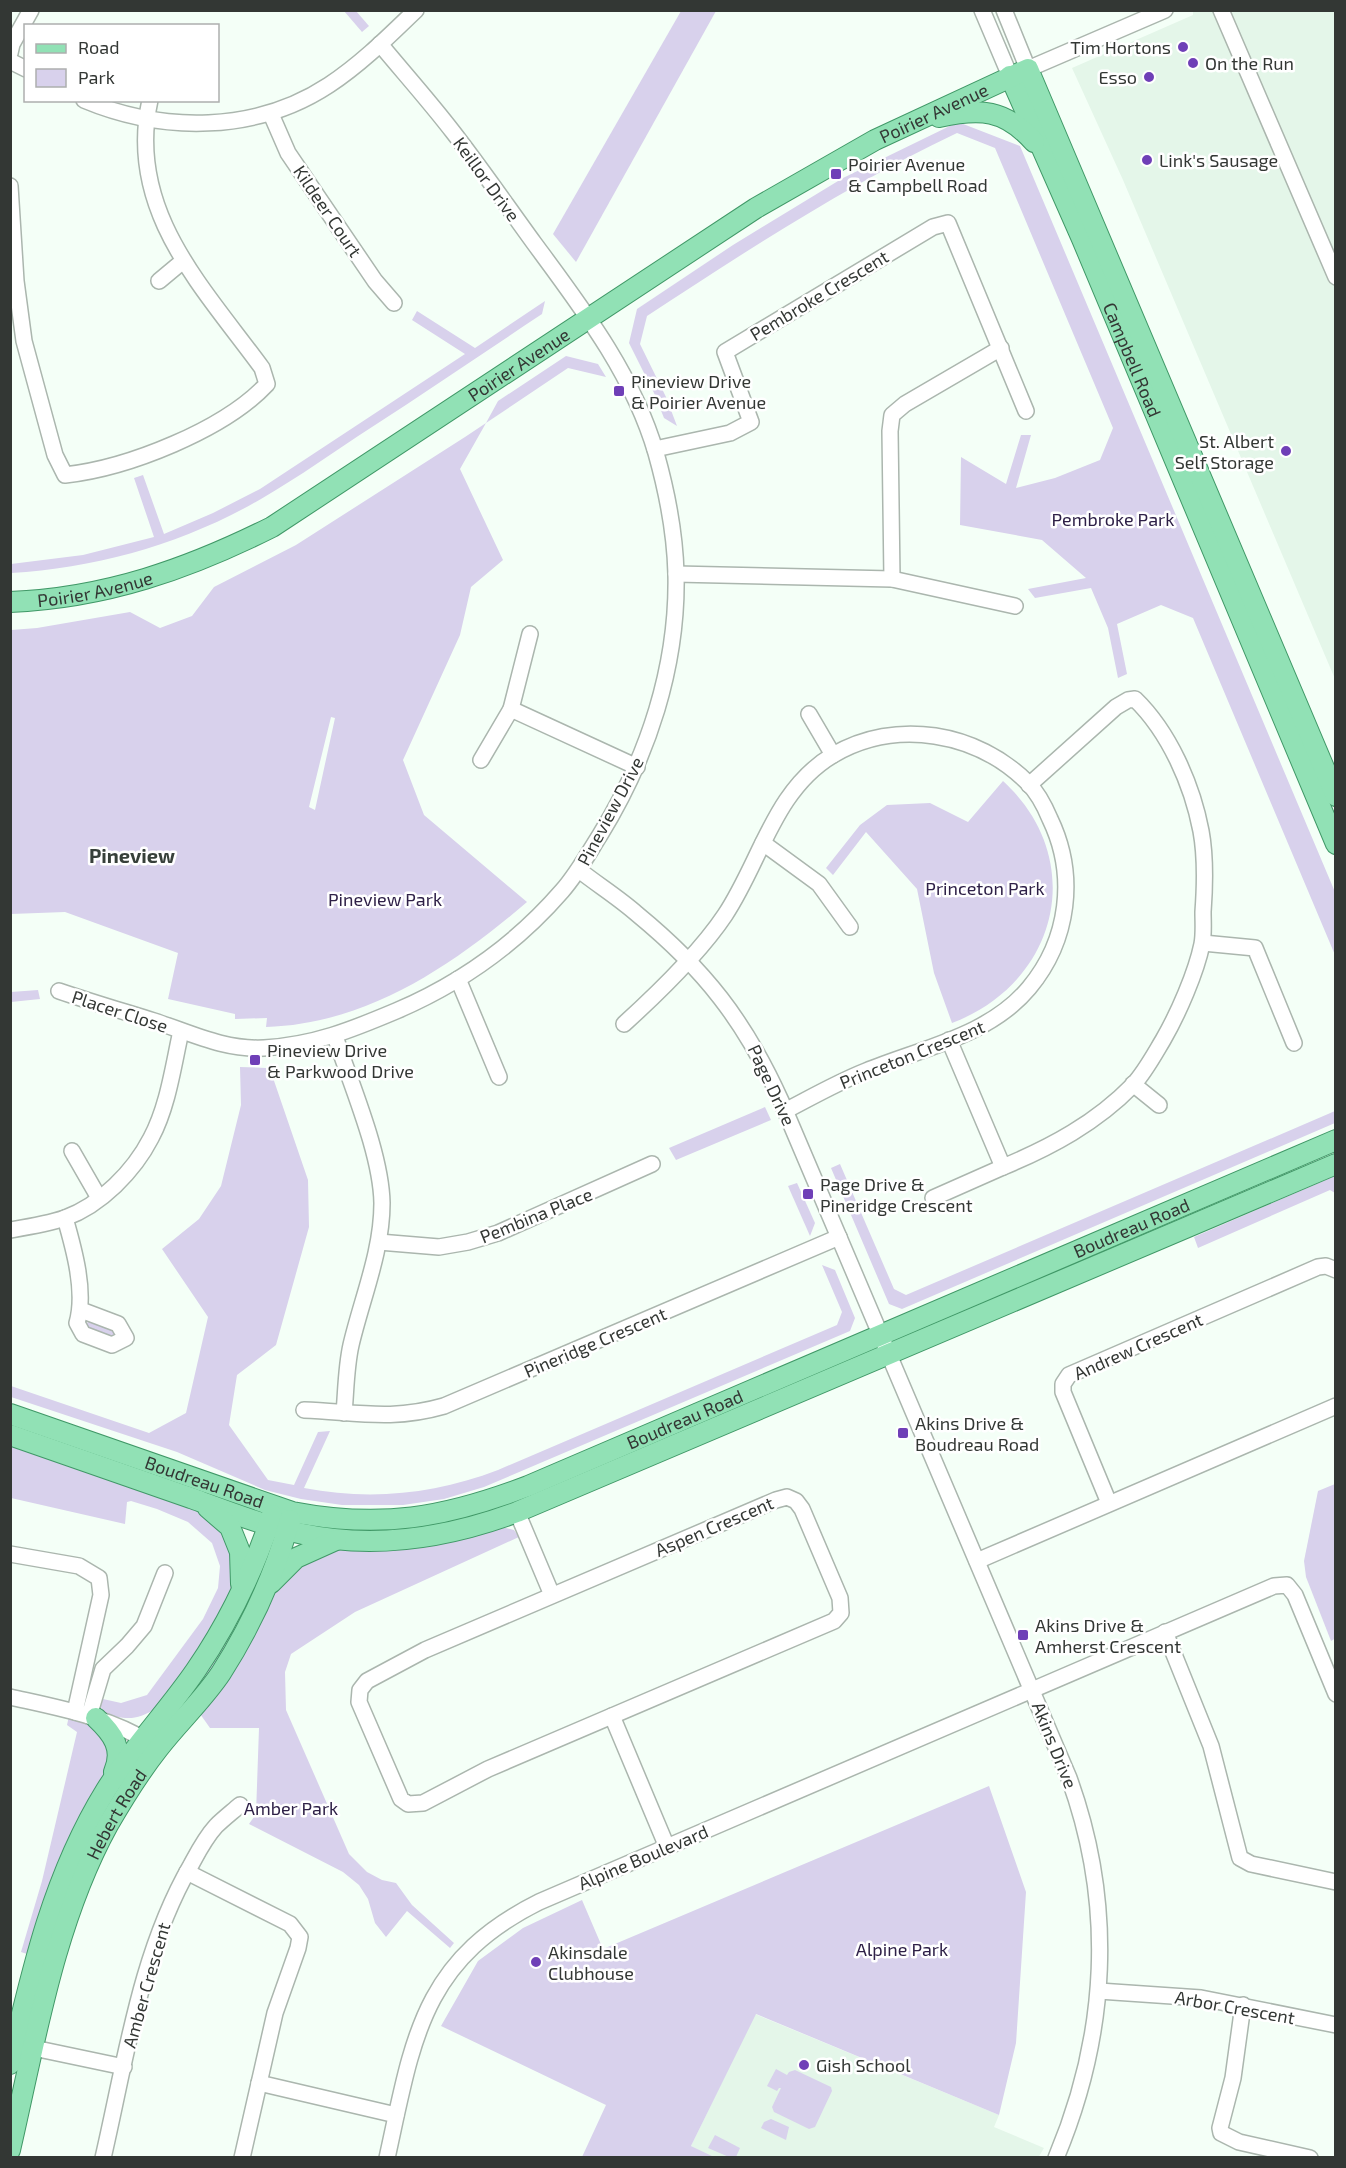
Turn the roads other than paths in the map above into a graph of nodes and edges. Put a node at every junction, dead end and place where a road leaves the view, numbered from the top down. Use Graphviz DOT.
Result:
graph roads {
  1 [pos="31,10"];
  2 [pos="416,10"];
  3 [pos="982,10"];
  4 [pos="1004,10"];
  5 [pos="1165,10"];
  6 [pos="1221,10"];
  7 [pos="380,44"];
  8 [pos="10,53"];
  9 [pos="10,61"];
  10 [pos="24,68"];
  11 [pos="1019,73"];
  12 [pos="89,102"];
  13 [pos="150,102"];
  14 [pos="271,114"];
  15 [pos="146,118"];
  16 [pos="907,123"];
  17 [pos="1047,163"];
  18 [pos="10,186"];
  19 [pos="183,261"];
  20 [pos="1335,277"];
  21 [pos="159,281"];
  22 [pos="394,303"];
  23 [pos="589,318"];
  24 [pos="1001,348"];
  25 [pos="1026,411"];
  26 [pos="655,449"];
  27 [pos="676,574"];
  28 [pos="892,579"];
  29 [pos="10,602"];
  30 [pos="1015,606"];
  31 [pos="530,634"];
  32 [pos="511,710"];
  33 [pos="809,714"];
  34 [pos="833,755"];
  35 [pos="481,760"];
  36 [pos="637,767"];
  37 [pos="1029,785"];
  38 [pos="1335,796"];
  39 [pos="763,843"];
  40 [pos="1335,844"];
  41 [pos="579,870"];
  42 [pos="850,927"];
  43 [pos="1203,943"];
  44 [pos="688,959"];
  45 [pos="458,979"];
  46 [pos="59,991"];
  47 [pos="624,1023"];
  48 [pos="181,1031"];
  49 [pos="334,1036"];
  50 [pos="949,1040"];
  51 [pos="1294,1043"];
  52 [pos="499,1077"];
  53 [pos="1133,1084"];
  54 [pos="1159,1105"];
  55 [pos="785,1111"];
  56 [pos="1335,1140"];
  57 [pos="72,1151"];
  58 [pos="652,1164"];
  59 [pos="1335,1164"];
  60 [pos="1003,1167"];
  61 [pos="99,1198"];
  62 [pos="933,1198"];
  63 [pos="65,1218"];
  64 [pos="10,1230"];
  65 [pos="839,1237"];
  66 [pos="379,1242"];
  67 [pos="1335,1270"];
  68 [pos="81,1310"];
  69 [pos="881,1335"];
  70 [pos="889,1353"];
  71 [pos="1335,1406"];
  72 [pos="304,1410"];
  73 [pos="344,1413"];
  74 [pos="10,1414"];
  75 [pos="10,1435"];
  76 [pos="202,1502"];
  77 [pos="1109,1503"];
  78 [pos="517,1512"];
  79 [pos="280,1518"];
  80 [pos="336,1539"];
  81 [pos="10,1554"];
  82 [pos="977,1561"];
  83 [pos="165,1573"];
  84 [pos="266,1589"];
  85 [pos="241,1592"];
  86 [pos="552,1595"];
  87 [pos="1165,1632"];
  88 [pos="1033,1689"];
  89 [pos="1335,1694"];
  90 [pos="10,1697"];
  91 [pos="87,1715"];
  92 [pos="612,1716"];
  93 [pos="150,1743"];
  94 [pos="106,1791"];
  95 [pos="240,1805"];
  96 [pos="667,1847"];
  97 [pos="187,1872"];
  98 [pos="1335,1882"];
  99 [pos="1099,1991"];
  100 [pos="1243,2005"];
  101 [pos="1335,2025"];
  102 [pos="24,2046"];
  103 [pos="10,2064"];
  104 [pos="124,2067"];
  105 [pos="259,2083"];
  106 [pos="396,2115"];
  107 [pos="10,2150"];
  108 [pos="103,2157"];
  109 [pos="242,2157"];
  110 [pos="387,2157"];
  111 [pos="1056,2157"];
  112 [pos="1310,2157"];
  1 -- 8 [label="street"];
  2 -- 7 [label="street"];
  3 -- 11 [label="street, Campbell Road"];
  4 -- 11 [label="street, Campbell Road"];
  5 -- 11 [label="street"];
  6 -- 20 [label="street"];
  7 -- 14 [label="street"];
  7 -- 23 [label="street, Keillor Drive"];
  9 -- 10 [label="street"];
  11 -- 16 [label="main road, Poirier Avenue"];
  11 -- 17 [label="main road, Campbell Road"];
  11 -- 38 [label="main road, Campbell Road"];
  12 -- 15 [label="street"];
  13 -- 15 [label="street"];
  14 -- 15 [label="street"];
  14 -- 22 [label="street, Kildeer Court"];
  15 -- 19 [label="street"];
  16 -- 17 [label="main road"];
  16 -- 23 [label="main road, Poirier Avenue"];
  17 -- 40 [label="main road, Campbell Road"];
  18 -- 19 [label="street"];
  19 -- 21 [label="street"];
  23 -- 26 [label="street, Pineview Drive"];
  23 -- 29 [label="main road, Poirier Avenue"];
  24 -- 25 [label="street, Pembroke Crescent"];
  24 -- 26 [label="street, Pembroke Crescent"];
  24 -- 28 [label="street"];
  26 -- 27 [label="street, Pineview Drive"];
  27 -- 28 [label="street"];
  27 -- 36 [label="street, Pineview Drive"];
  28 -- 30 [label="street"];
  31 -- 32 [label="street"];
  32 -- 35 [label="street"];
  32 -- 36 [label="street"];
  33 -- 34 [label="street"];
  34 -- 37 [label="street, Princeton Crescent"];
  34 -- 39 [label="street, Princeton Crescent"];
  36 -- 41 [label="street, Pineview Drive"];
  37 -- 43 [label="street"];
  37 -- 50 [label="street, Princeton Crescent"];
  39 -- 42 [label="street"];
  39 -- 44 [label="street, Princeton Crescent"];
  41 -- 44 [label="street, Page Drive"];
  41 -- 45 [label="street, Pineview Drive"];
  43 -- 51 [label="street"];
  43 -- 53 [label="street"];
  44 -- 47 [label="street, Princeton Crescent"];
  44 -- 55 [label="street, Page Drive"];
  45 -- 49 [label="street, Pineview Drive"];
  45 -- 52 [label="street"];
  46 -- 48 [label="street, Placer Close"];
  48 -- 49 [label="street, Pineview Drive"];
  48 -- 61 [label="street"];
  49 -- 66 [label="street"];
  50 -- 55 [label="street, Princeton Crescent"];
  50 -- 60 [label="street"];
  53 -- 54 [label="street"];
  53 -- 60 [label="street"];
  55 -- 65 [label="street, Page Drive"];
  56 -- 69 [label="main road, Boudreau Road"];
  57 -- 61 [label="street"];
  58 -- 66 [label="street, Pembina Place"];
  59 -- 70 [label="main road, Boudreau Road"];
  60 -- 62 [label="street"];
  61 -- 63 [label="street"];
  63 -- 64 [label="street"];
  63 -- 68 [label="street"];
  65 -- 69 [label="street, Page Drive"];
  65 -- 73 [label="street, Pineridge Crescent"];
  66 -- 73 [label="street"];
  67 -- 77 [label="street, Andrew Crescent"];
  69 -- 70 [label="street, Page Drive"];
  69 -- 79 [label="main road, Boudreau Road"];
  70 -- 78 [label="main road, Boudreau Road"];
  70 -- 82 [label="street, Akins Drive"];
  71 -- 77 [label="street"];
  72 -- 73 [label="street, Pineridge Crescent"];
  74 -- 79 [label="main road, Boudreau Road"];
  75 -- 76 [label="main road, Boudreau Road"];
  76 -- 79 [label="main road, Boudreau Road"];
  76 -- 85 [label="main road"];
  77 -- 82 [label="street"];
  78 -- 80 [label="main road, Boudreau Road"];
  78 -- 86 [label="street"];
  79 -- 80 [label="main road, Boudreau Road"];
  79 -- 84 [label="main road, Hebert Road"];
  79 -- 85 [label="main road, Hebert Road"];
  80 -- 84 [label="main road"];
  81 -- 91 [label="street"];
  82 -- 88 [label="street, Akins Drive"];
  83 -- 91 [label="street"];
  84 -- 93 [label="main road, Hebert Road"];
  85 -- 93 [label="main road, Hebert Road"];
  86 -- 92 [label="street, Aspen Crescent"];
  86 -- 92 [label="street, Aspen Crescent"];
  87 -- 88 [label="street, Alpine Boulevard"];
  87 -- 89 [label="street, Alpine Boulevard"];
  87 -- 98 [label="street"];
  88 -- 96 [label="street, Alpine Boulevard"];
  88 -- 99 [label="street, Akins Drive"];
  90 -- 91 [label="street"];
  91 -- 93 [label="street"];
  91 -- 94 [label="main road"];
  92 -- 96 [label="street"];
  93 -- 94 [label="main road, Hebert Road"];
  93 -- 102 [label="main road, Hebert Road"];
  94 -- 102 [label="main road, Hebert Road"];
  95 -- 97 [label="street, Amber Crescent"];
  96 -- 106 [label="street, Alpine Boulevard"];
  97 -- 104 [label="street, Amber Crescent"];
  97 -- 105 [label="street"];
  99 -- 100 [label="street, Arbor Crescent"];
  99 -- 111 [label="street, Akins Drive"];
  100 -- 101 [label="street, Arbor Crescent"];
  100 -- 112 [label="street"];
  102 -- 103 [label="main road, Hebert Road"];
  102 -- 104 [label="street, Amber Crescent"];
  102 -- 107 [label="main road, Hebert Road"];
  104 -- 108 [label="street, Amber Crescent"];
  105 -- 106 [label="street"];
  105 -- 109 [label="street"];
  106 -- 110 [label="street, Alpine Boulevard"];
}
